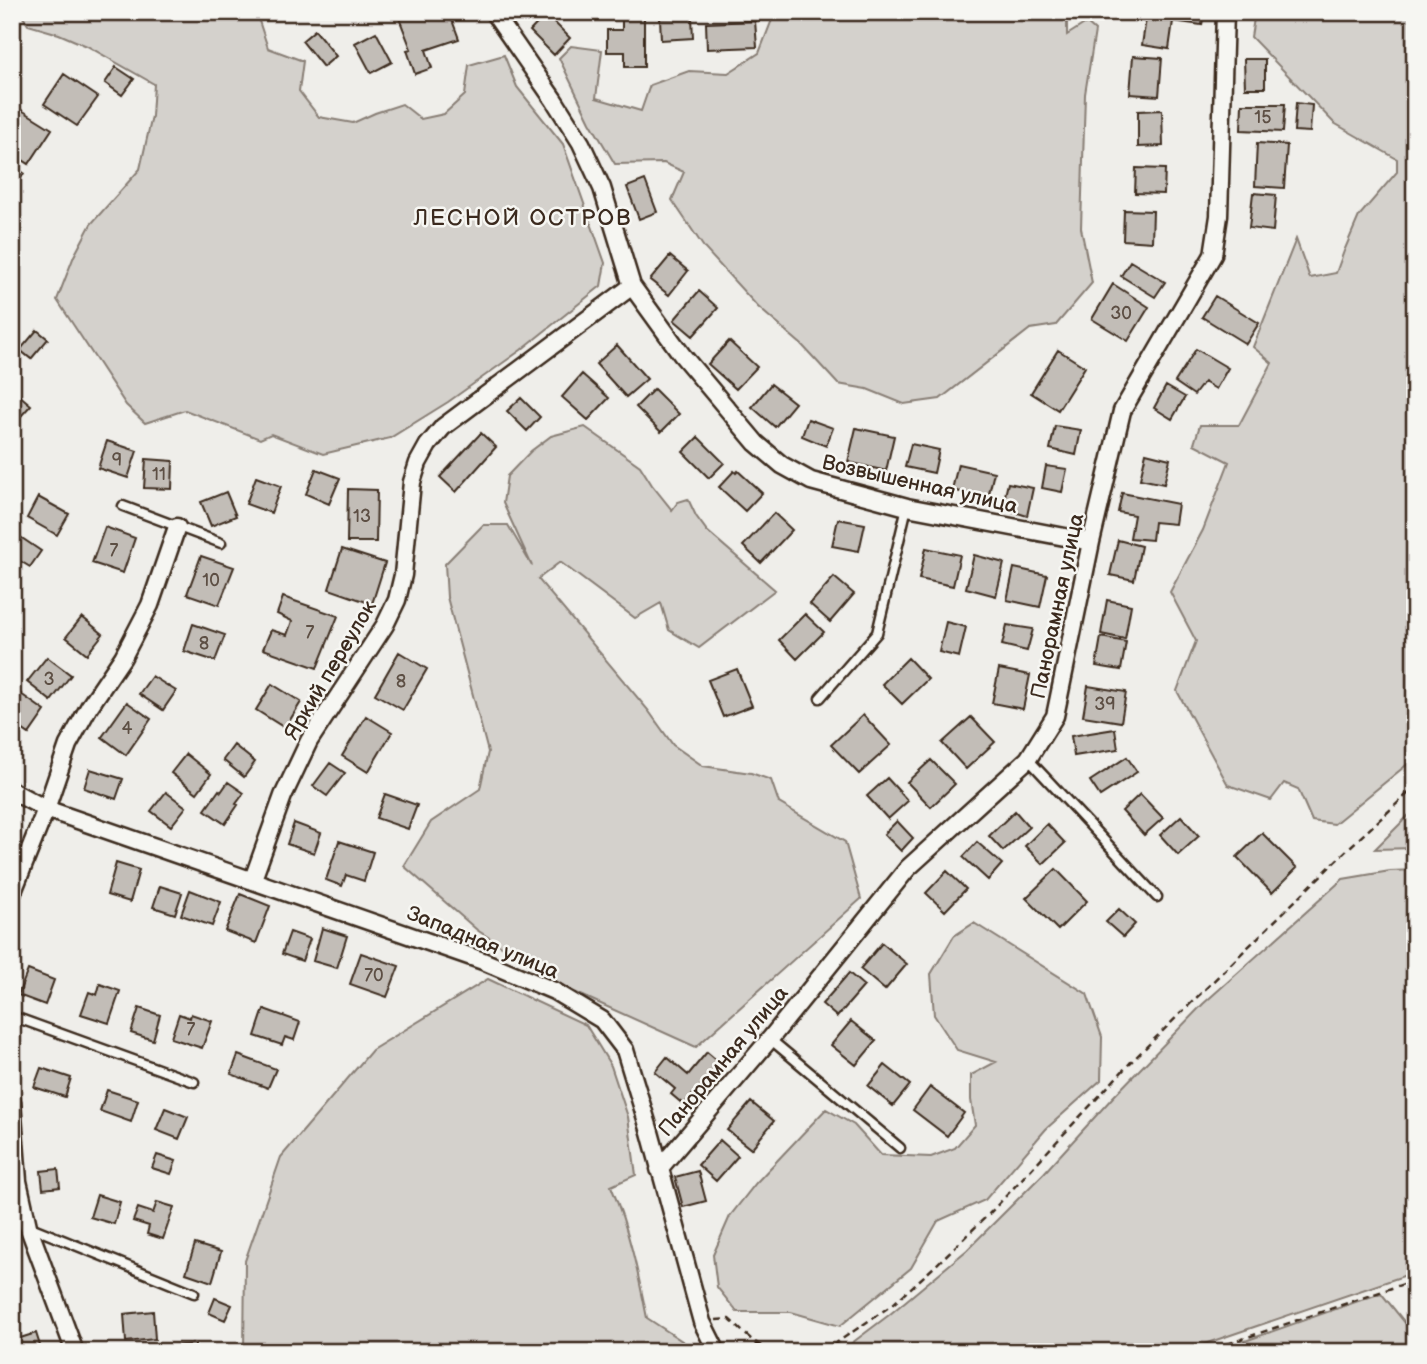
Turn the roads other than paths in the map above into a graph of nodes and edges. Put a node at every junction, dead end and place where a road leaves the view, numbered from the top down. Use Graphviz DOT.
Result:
graph roads {
  1 [pos="493,12"];
  2 [pos="1225,12"];
  3 [pos="632,286"];
  4 [pos="123,506"];
  5 [pos="907,506"];
  6 [pos="177,527"];
  7 [pos="1091,542"];
  8 [pos="222,543"];
  9 [pos="820,698"];
  10 [pos="1028,759"];
  11 [pos="12,791"];
  12 [pos="46,809"];
  13 [pos="253,879"];
  14 [pos="12,894"];
  15 [pos="1157,897"];
  16 [pos="12,1016"];
  17 [pos="770,1038"];
  18 [pos="194,1082"];
  19 [pos="12,1101"];
  20 [pos="900,1148"];
  21 [pos="659,1169"];
  22 [pos="29,1226"];
  23 [pos="194,1293"];
  24 [pos="75,1352"];
  25 [pos="717,1352"];
  1 -- 3 [label="street, Возвышенная улица"];
  2 -- 7 [label="street, Панорамная улица"];
  3 -- 5 [label="street, Возвышенная улица"];
  3 -- 13 [label="street, Яркий переулок"];
  4 -- 6 [label="lane"];
  5 -- 7 [label="street, Возвышенная улица"];
  5 -- 9 [label="lane"];
  6 -- 8 [label="lane"];
  6 -- 12 [label="street"];
  7 -- 10 [label="street, Панорамная улица"];
  10 -- 15 [label="lane"];
  10 -- 17 [label="street, Панорамная улица"];
  11 -- 12 [label="street, Западная улица"];
  12 -- 13 [label="street, Западная улица"];
  12 -- 14 [label="street"];
  13 -- 21 [label="street, Западная улица"];
  16 -- 18 [label="lane"];
  17 -- 20 [label="lane"];
  17 -- 21 [label="street, Панорамная улица"];
  19 -- 22 [label="street"];
  21 -- 25 [label="street, Западная улица"];
  22 -- 23 [label="lane"];
  22 -- 24 [label="street"];
}
